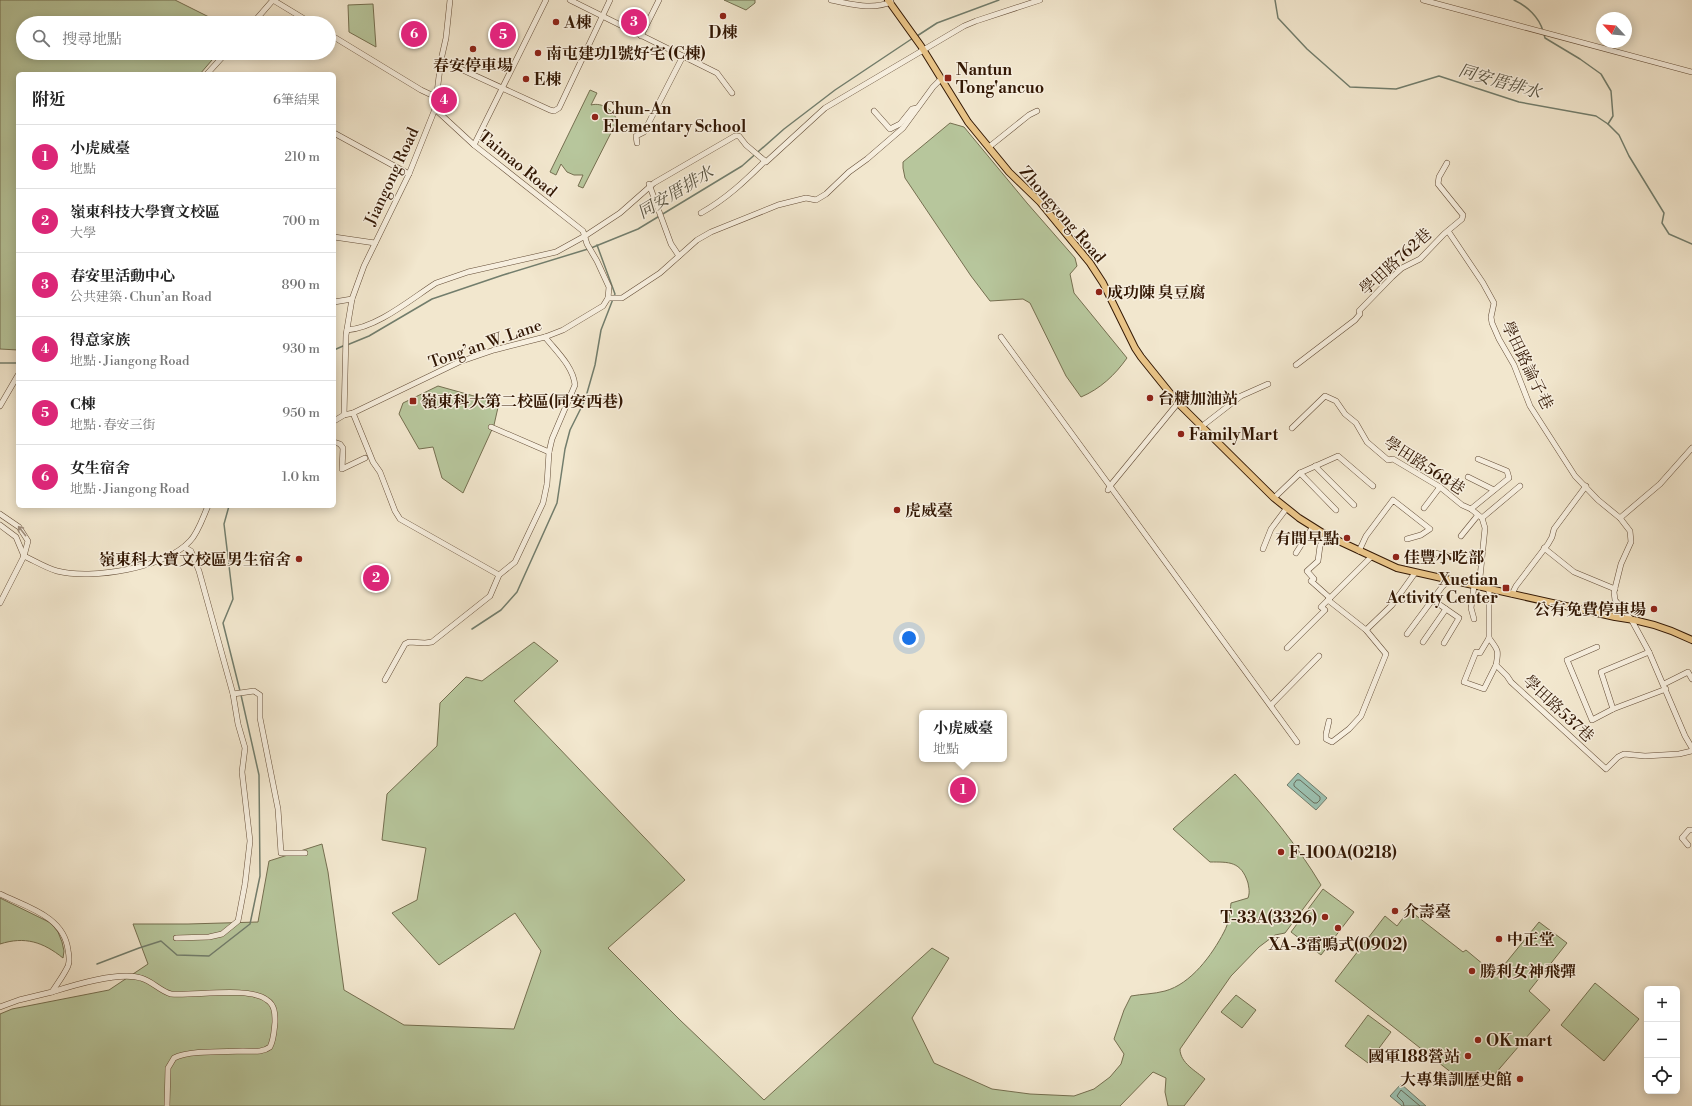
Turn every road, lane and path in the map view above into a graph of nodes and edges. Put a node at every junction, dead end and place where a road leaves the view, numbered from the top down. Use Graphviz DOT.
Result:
graph roads {
  1 [pos="273,0"];
  2 [pos="450,0"];
  3 [pos="546,0"];
  4 [pos="570,0"];
  5 [pos="610,0"];
  6 [pos="658,0"];
  7 [pos="831,0"];
  8 [pos="1040,0"];
  9 [pos="1423,0"];
  10 [pos="890,1"];
  11 [pos="259,16"];
  12 [pos="299,16"];
  13 [pos="602,16"];
  14 [pos="641,36"];
  15 [pos="336,38"];
  16 [pos="922,48"];
  17 [pos="684,56"];
  18 [pos="220,60"];
  19 [pos="441,60"];
  20 [pos="209,72"];
  21 [pos="1692,72"];
  22 [pos="941,79"];
  23 [pos="503,88"];
  24 [pos="732,93"];
  25 [pos="436,97"];
  26 [pos="917,108"];
  27 [pos="435,109"];
  28 [pos="874,111"];
  29 [pos="1037,111"];
  30 [pos="336,134"];
  31 [pos="636,143"];
  32 [pos="474,145"];
  33 [pos="989,147"];
  34 [pos="764,160"];
  35 [pos="1447,163"];
  36 [pos="409,174"];
  37 [pos="649,185"];
  38 [pos="701,213"];
  39 [pos="1448,231"];
  40 [pos="585,236"];
  41 [pos="336,237"];
  42 [pos="374,243"];
  43 [pos="679,256"];
  44 [pos="608,298"];
  45 [pos="352,299"];
  46 [pos="336,302"];
  47 [pos="347,332"];
  48 [pos="545,337"];
  49 [pos="1001,337"];
  50 [pos="1296,366"];
  51 [pos="16,380"];
  52 [pos="1268,384"];
  53 [pos="1178,403"];
  54 [pos="0,406"];
  55 [pos="353,413"];
  56 [pos="344,415"];
  57 [pos="336,420"];
  58 [pos="491,427"];
  59 [pos="1201,427"];
  60 [pos="1292,428"];
  61 [pos="336,443"];
  62 [pos="1692,448"];
  63 [pos="549,452"];
  64 [pos="366,458"];
  65 [pos="1478,459"];
  66 [pos="1315,466"];
  67 [pos="1300,473"];
  68 [pos="1468,477"];
  69 [pos="1373,486"];
  70 [pos="1520,486"];
  71 [pos="1586,486"];
  72 [pos="1440,487"];
  73 [pos="1109,488"];
  74 [pos="1494,490"];
  75 [pos="1274,498"];
  76 [pos="1354,505"];
  77 [pos="207,508"];
  78 [pos="1424,508"];
  79 [pos="1286,509"];
  80 [pos="1471,509"];
  81 [pos="1336,510"];
  82 [pos="0,514"];
  83 [pos="1480,517"];
  84 [pos="1620,518"];
  85 [pos="0,525"];
  86 [pos="1312,528"];
  87 [pos="1326,535"];
  88 [pos="1461,536"];
  89 [pos="1407,539"];
  90 [pos="184,547"];
  91 [pos="1544,548"];
  92 [pos="1263,549"];
  93 [pos="1359,551"];
  94 [pos="1430,552"];
  95 [pos="1296,553"];
  96 [pos="24,556"];
  97 [pos="1371,557"];
  98 [pos="1481,563"];
  99 [pos="1415,573"];
  100 [pos="499,575"];
  101 [pos="1450,580"];
  102 [pos="1476,587"];
  103 [pos="1489,589"];
  104 [pos="1616,589"];
  105 [pos="1512,594"];
  106 [pos="1329,599"];
  107 [pos="1433,600"];
  108 [pos="0,603"];
  109 [pos="1446,609"];
  110 [pos="1474,619"];
  111 [pos="1631,619"];
  112 [pos="1366,630"];
  113 [pos="1407,634"];
  114 [pos="1489,638"];
  115 [pos="1692,640"];
  116 [pos="1423,642"];
  117 [pos="1444,643"];
  118 [pos="1597,647"];
  119 [pos="1287,648"];
  120 [pos="1649,652"];
  121 [pos="1319,656"];
  122 [pos="1496,665"];
  123 [pos="385,680"];
  124 [pos="1692,680"];
  125 [pos="1665,686"];
  126 [pos="233,694"];
  127 [pos="1271,705"];
  128 [pos="1613,709"];
  129 [pos="1329,721"];
  130 [pos="1297,742"];
  131 [pos="1692,749"];
  132 [pos="1692,830"];
  133 [pos="1688,845"];
  134 [pos="305,852"];
  135 [pos="0,894"];
  136 [pos="176,938"];
  137 [pos="52,992"];
  138 [pos="0,1007"];
  139 [pos="167,1106"];
  1 -- 11 [label="street"];
  1 -- 12 [label="street"];
  2 -- 19 [label="street, Jiangong Road"];
  3 -- 23 [label="street"];
  4 -- 13 [label="street"];
  5 -- 13 [label="street"];
  6 -- 14 [label="street"];
  7 -- 10 [label="street"];
  8 -- 16 [label="street"];
  9 -- 21 [label="street"];
  10 -- 16 [label="main road, Zhongyong Road"];
  13 -- 14 [label="street"];
  13 -- 23 [label="street"];
  14 -- 17 [label="street"];
  15 -- 25 [label="street"];
  16 -- 22 [label="main road, Zhongyong Road"];
  16 -- 34 [label="street"];
  17 -- 24 [label="street"];
  17 -- 31 [label="street"];
  18 -- 20 [label="street"];
  19 -- 23 [label="street"];
  19 -- 25 [label="street, Jiangong Road"];
  22 -- 26 [label="street"];
  22 -- 33 [label="main road, Zhongyong Road"];
  23 -- 32 [label="street"];
  25 -- 27 [label="street, Jiangong Road"];
  26 -- 28 [label="street"];
  26 -- 43 [label="street"];
  27 -- 32 [label="street, Taimao Road"];
  27 -- 36 [label="street, Jiangong Road"];
  29 -- 33 [label="street"];
  30 -- 36 [label="street"];
  32 -- 40 [label="street, Taimao Road"];
  33 -- 53 [label="main road, Zhongyong Road"];
  34 -- 37 [label="street"];
  34 -- 38 [label="street"];
  35 -- 39 [label="street, 學田路762巷"];
  36 -- 42 [label="street, Jiangong Road"];
  37 -- 40 [label="street"];
  37 -- 43 [label="street"];
  39 -- 50 [label="street, 學田路762巷"];
  39 -- 71 [label="street, 學田路論子巷"];
  40 -- 44 [label="street"];
  40 -- 47 [label="street"];
  41 -- 42 [label="street"];
  42 -- 45 [label="street, Jiangong Road"];
  43 -- 44 [label="street"];
  44 -- 48 [label="street, Tong’an W. Lane"];
  45 -- 46 [label="street"];
  45 -- 47 [label="street, Jiangong Road"];
  47 -- 56 [label="street, Jiangong Road"];
  48 -- 55 [label="street, Tong’an W. Lane"];
  48 -- 63 [label="street"];
  49 -- 73 [label="street"];
  51 -- 54 [label="street"];
  52 -- 59 [label="street"];
  53 -- 59 [label="main road, Zhongyong Road"];
  53 -- 73 [label="street"];
  55 -- 56 [label="street, Tong’an W. Lane"];
  55 -- 100 [label="street"];
  56 -- 57 [label="street, Tong’an W. Lane"];
  58 -- 63 [label="street"];
  59 -- 75 [label="main road, Zhongyong Road"];
  60 -- 72 [label="street, 學田路568巷"];
  61 -- 64 [label="street"];
  62 -- 84 [label="street"];
  63 -- 100 [label="street"];
  65 -- 74 [label="street"];
  66 -- 67 [label="street"];
  66 -- 69 [label="street"];
  66 -- 76 [label="street"];
  67 -- 75 [label="street"];
  67 -- 81 [label="street"];
  68 -- 74 [label="street"];
  70 -- 83 [label="street"];
  71 -- 84 [label="street, 學田路論子巷"];
  71 -- 91 [label="street"];
  72 -- 78 [label="street"];
  72 -- 80 [label="street, 學田路568巷"];
  73 -- 127 [label="street"];
  74 -- 80 [label="street"];
  75 -- 79 [label="main road, Zhongyong Road"];
  77 -- 90 [label="street"];
  79 -- 86 [label="main road, Zhongyong Road"];
  79 -- 92 [label="street"];
  80 -- 83 [label="street, 學田路568巷"];
  96 -- 82 [label="street, one-way"];
  83 -- 88 [label="street"];
  83 -- 98 [label="street"];
  84 -- 104 [label="street, 學田路論子巷"];
  85 -- 96 [label="street"];
  86 -- 87 [label="main road, Zhongyong Road"];
  86 -- 95 [label="street"];
  87 -- 93 [label="main road, Zhongyong Road"];
  87 -- 106 [label="street"];
  89 -- 93 [label="street"];
  90 -- 96 [label="street"];
  90 -- 126 [label="street"];
  91 -- 104 [label="street"];
  91 -- 105 [label="street"];
  93 -- 97 [label="main road, Zhongyong Road"];
  94 -- 98 [label="street"];
  96 -- 108 [label="street"];
  97 -- 99 [label="main road, Zhongyong Road"];
  97 -- 106 [label="street"];
  98 -- 102 [label="street"];
  99 -- 101 [label="main road, Zhongyong Road"];
  99 -- 112 [label="street"];
  100 -- 123 [label="street"];
  101 -- 102 [label="main road, Zhongyong Road"];
  101 -- 107 [label="street"];
  102 -- 103 [label="main road, Zhongyong Road"];
  102 -- 110 [label="street"];
  103 -- 105 [label="main road, Zhongyong Road"];
  103 -- 114 [label="street"];
  104 -- 111 [label="street, 學田路論子巷"];
  105 -- 111 [label="main road, Zhongyong Road"];
  106 -- 112 [label="street"];
  106 -- 119 [label="street"];
  107 -- 109 [label="street"];
  107 -- 113 [label="street"];
  109 -- 116 [label="street"];
  109 -- 117 [label="street"];
  111 -- 115 [label="main road, Zhongyong Road"];
  111 -- 120 [label="street, 學田路論子巷"];
  112 -- 129 [label="street"];
  114 -- 122 [label="street"];
  114 -- 122 [label="street"];
  118 -- 128 [label="street"];
  120 -- 125 [label="street, 學田路論子巷"];
  120 -- 128 [label="street"];
  121 -- 127 [label="street"];
  122 -- 131 [label="street, 學田路537巷"];
  124 -- 125 [label="street"];
  125 -- 128 [label="street"];
  125 -- 131 [label="street, 學田路論子巷"];
  126 -- 134 [label="street"];
  126 -- 136 [label="street"];
  127 -- 130 [label="street"];
  132 -- 133 [label="street"];
  135 -- 137 [label="street"];
  137 -- 138 [label="street"];
  137 -- 139 [label="street"];
}
